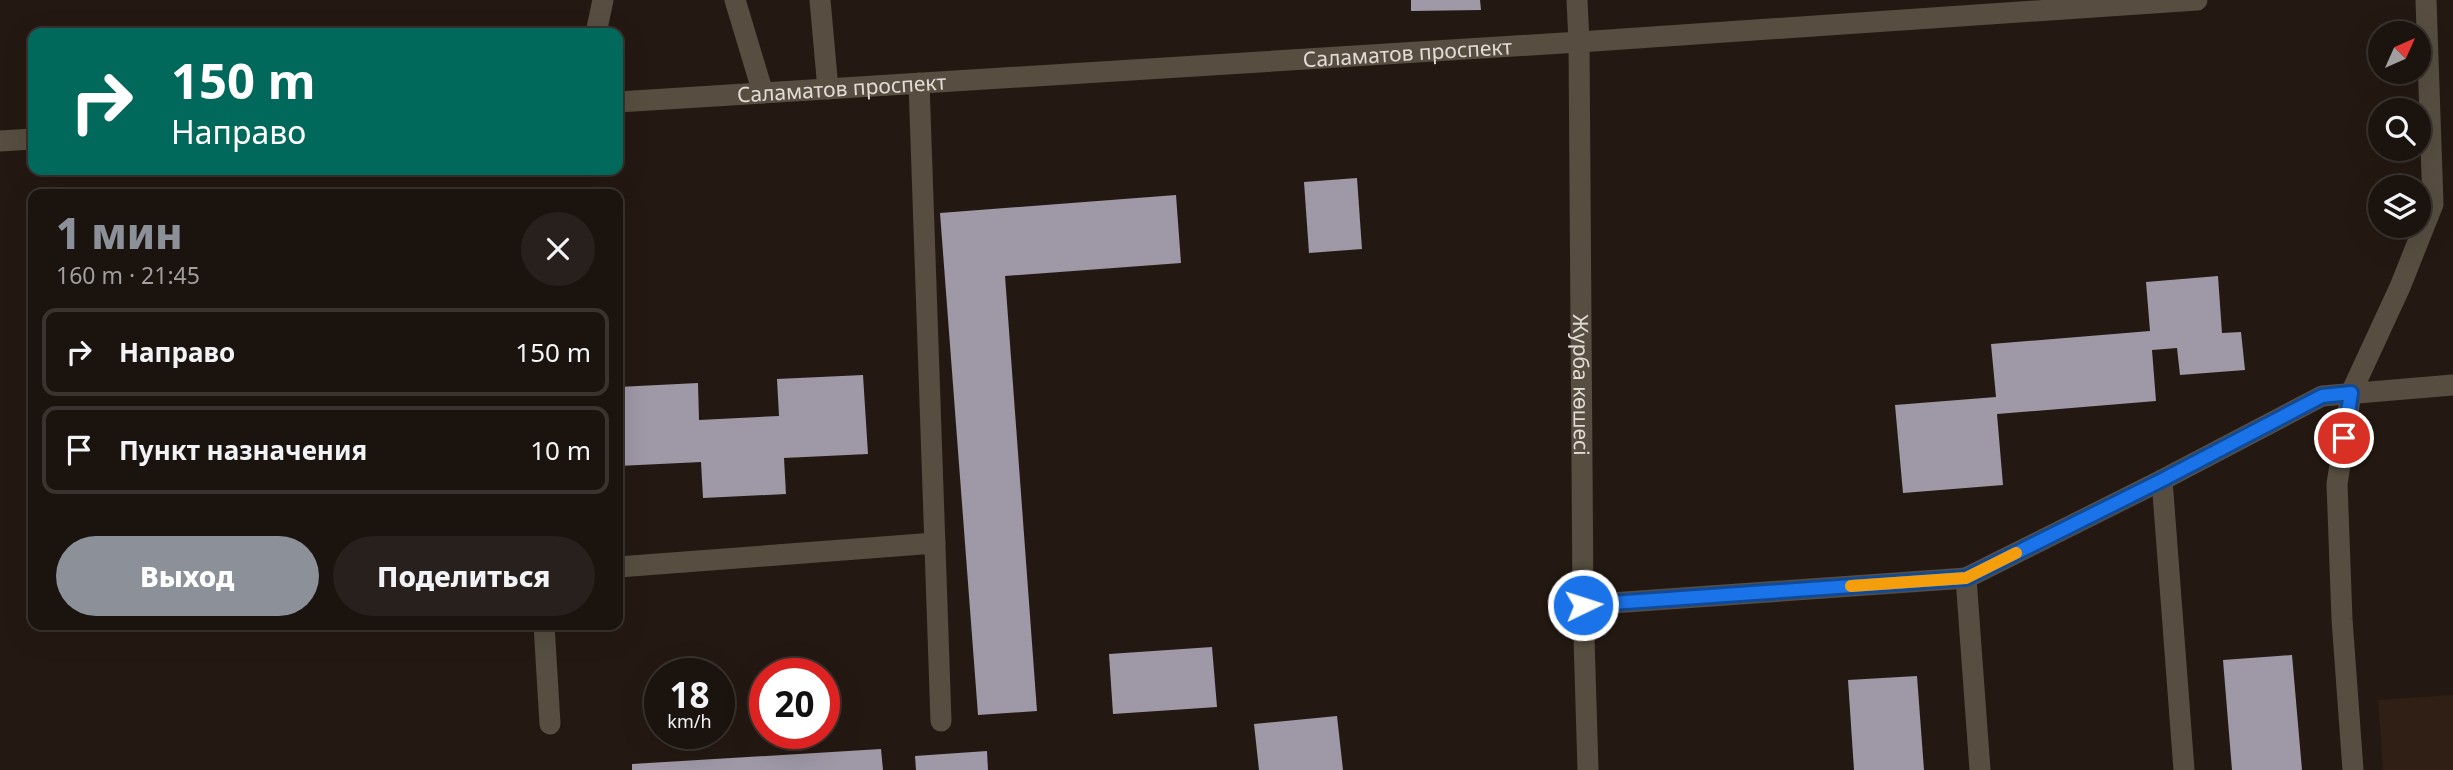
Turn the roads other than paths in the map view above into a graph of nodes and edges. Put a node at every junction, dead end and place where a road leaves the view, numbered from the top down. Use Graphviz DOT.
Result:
graph roads {
  1 [pos="603,0"];
  2 [pos="735,0"];
  3 [pos="820,0"];
  4 [pos="1577,0"];
  5 [pos="2197,0"];
  6 [pos="2426,0"];
  7 [pos="597,28"];
  8 [pos="1579,42"];
  9 [pos="919,83"];
  10 [pos="828,89"];
  11 [pos="762,93"];
  12 [pos="623,102"];
  13 [pos="28,139"];
  14 [pos="0,141"];
  15 [pos="2443,204"];
  16 [pos="2453,386"];
  17 [pos="2351,393"];
  18 [pos="2162,480"];
  19 [pos="935,543"];
  20 [pos="623,567"];
  21 [pos="1966,578"];
  22 [pos="1583,605"];
  23 [pos="544,630"];
  24 [pos="941,721"];
  25 [pos="550,724"];
  26 [pos="1588,770"];
  27 [pos="1980,770"];
  28 [pos="2185,770"];
  29 [pos="2353,770"];
  1 -- 7 [label="street"];
  2 -- 11 [label="street"];
  3 -- 10 [label="street"];
  4 -- 8 [label="street, Журба көшесі"];
  5 -- 8 [label="street, Саламатов проспект"];
  6 -- 15 [label="street"];
  8 -- 9 [label="street, Саламатов проспект"];
  8 -- 22 [label="street, Журба көшесі"];
  9 -- 10 [label="street, Саламатов проспект"];
  9 -- 19 [label="street"];
  10 -- 11 [label="street, Саламатов проспект"];
  11 -- 12 [label="street, Саламатов проспект"];
  13 -- 14 [label="street"];
  15 -- 17 [label="street"];
  16 -- 17 [label="street"];
  17 -- 18 [label="street"];
  17 -- 29 [label="street"];
  18 -- 21 [label="street"];
  18 -- 28 [label="street"];
  19 -- 20 [label="street"];
  19 -- 24 [label="street"];
  21 -- 22 [label="street"];
  21 -- 27 [label="street"];
  22 -- 26 [label="street, Журба көшесі"];
  23 -- 25 [label="street"];
}
